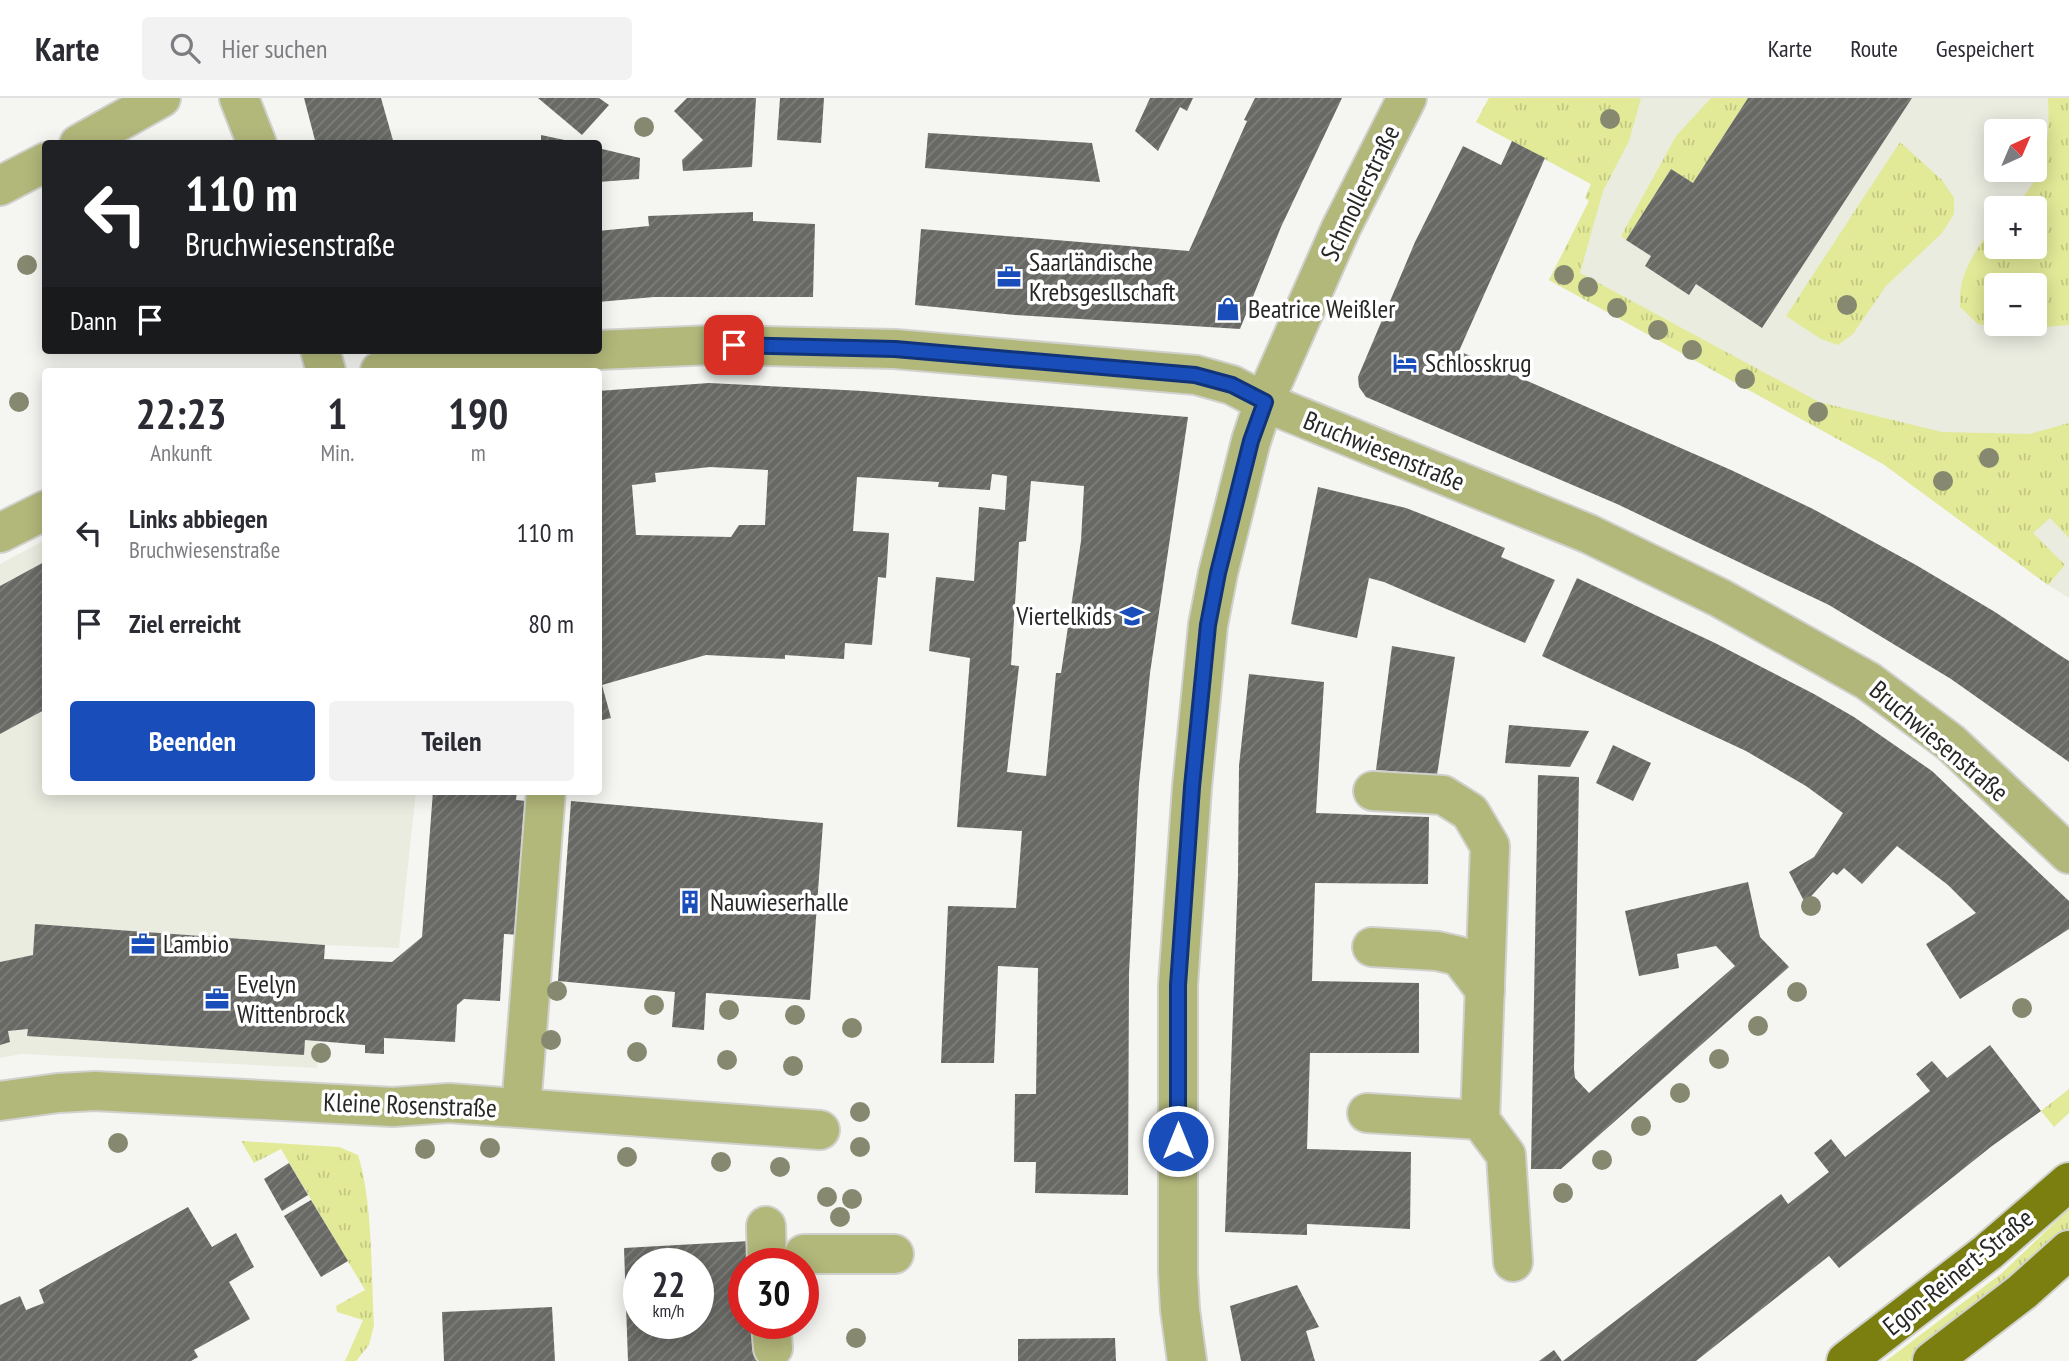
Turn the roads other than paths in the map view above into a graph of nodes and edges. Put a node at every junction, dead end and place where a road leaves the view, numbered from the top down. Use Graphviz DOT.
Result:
graph roads {
  1 [pos="161,98"];
  2 [pos="239,98"];
  3 [pos="1407,98"];
  4 [pos="86,140"];
  5 [pos="255,140"];
  6 [pos="42,164"];
  7 [pos="0,186"];
  8 [pos="602,350"];
  9 [pos="531,354"];
  10 [pos="402,368"];
  11 [pos="1265,402"];
  12 [pos="42,512"];
  13 [pos="0,533"];
  14 [pos="1373,791"];
  15 [pos="545,795"];
  16 [pos="2069,854"];
  17 [pos="1372,947"];
  18 [pos="1485,990"];
  19 [pos="0,1101"];
  20 [pos="522,1108"];
  21 [pos="1367,1113"];
  22 [pos="1480,1120"];
  23 [pos="820,1130"];
  24 [pos="2069,1182"];
  25 [pos="766,1226"];
  26 [pos="767,1248"];
  27 [pos="2069,1250"];
  28 [pos="819,1254"];
  29 [pos="894,1254"];
  30 [pos="1513,1262"];
  31 [pos="1187,1361"];
  32 [pos="1846,1361"];
  33 [pos="1932,1361"];
  1 -- 4 [label="street"];
  2 -- 5 [label="street"];
  3 -- 11 [label="street, Schmollerstraße"];
  6 -- 7 [label="street"];
  8 -- 11 [label="street, Bruchwiesenstraße"];
  9 -- 10 [label="street, Bruchwiesenstraße"];
  11 -- 16 [label="street, Bruchwiesenstraße"];
  11 -- 31 [label="street, Schmollerstraße"];
  12 -- 13 [label="street"];
  14 -- 18 [label="street"];
  15 -- 20 [label="street"];
  17 -- 18 [label="street"];
  18 -- 22 [label="street"];
  19 -- 20 [label="street, Kleine Rosenstraße"];
  20 -- 23 [label="street, Kleine Rosenstraße"];
  21 -- 22 [label="street"];
  22 -- 30 [label="street"];
  24 -- 32 [label="main road, Egon-Reinert-Straße"];
  25 -- 26 [label="street"];
  27 -- 33 [label="main road, Egon-Reinert-Straße"];
  28 -- 29 [label="street"];
}
